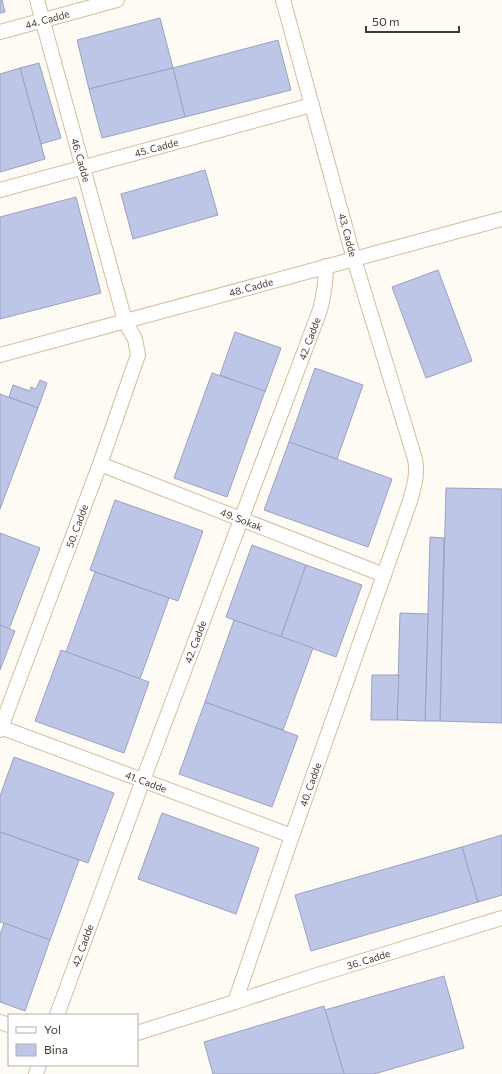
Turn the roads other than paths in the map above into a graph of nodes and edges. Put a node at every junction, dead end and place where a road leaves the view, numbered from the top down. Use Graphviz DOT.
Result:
graph roads {
  1 [pos="37,0"];
  2 [pos="117,0"];
  3 [pos="283,0"];
  4 [pos="42,20"];
  5 [pos="0,32"];
  6 [pos="312,105"];
  7 [pos="83,167"];
  8 [pos="0,190"];
  9 [pos="502,219"];
  10 [pos="354,259"];
  11 [pos="326,266"];
  12 [pos="125,320"];
  13 [pos="0,355"];
  14 [pos="100,464"];
  15 [pos="417,468"];
  16 [pos="241,519"];
  17 [pos="384,575"];
  18 [pos="0,728"];
  19 [pos="143,780"];
  20 [pos="292,836"];
  21 [pos="502,918"];
  22 [pos="235,1002"];
  23 [pos="57,1014"];
  24 [pos="138,1033"];
  1 -- 4 [label="street, 46. Cadde"];
  2 -- 4 [label="street, 44. Cadde"];
  3 -- 6 [label="street, 43. Cadde"];
  4 -- 5 [label="street, 44. Cadde"];
  4 -- 7 [label="street, 46. Cadde"];
  6 -- 7 [label="street, 45. Cadde"];
  6 -- 10 [label="street, 43. Cadde"];
  7 -- 8 [label="street, 45. Cadde"];
  7 -- 12 [label="street, 46. Cadde"];
  9 -- 10 [label="street, 48. Cadde"];
  10 -- 11 [label="street, 48. Cadde"];
  10 -- 15 [label="street, 43. Cadde"];
  11 -- 12 [label="street, 48. Cadde"];
  11 -- 16 [label="street, 42. Cadde"];
  12 -- 13 [label="street, 48. Cadde"];
  12 -- 14 [label="street, 50. Cadde"];
  14 -- 16 [label="street, 49. Sokak"];
  14 -- 18 [label="street, 50. Cadde"];
  15 -- 17 [label="street, 40. Cadde"];
  16 -- 17 [label="street, 49. Sokak"];
  16 -- 19 [label="street, 42. Cadde"];
  17 -- 20 [label="street, 40. Cadde"];
  18 -- 19 [label="street, 41. Cadde"];
  19 -- 20 [label="street, 41. Cadde"];
  19 -- 23 [label="street, 42. Cadde"];
  20 -- 22 [label="street, 40. Cadde"];
  21 -- 22 [label="street, 36. Cadde"];
  22 -- 24 [label="street"];
}
